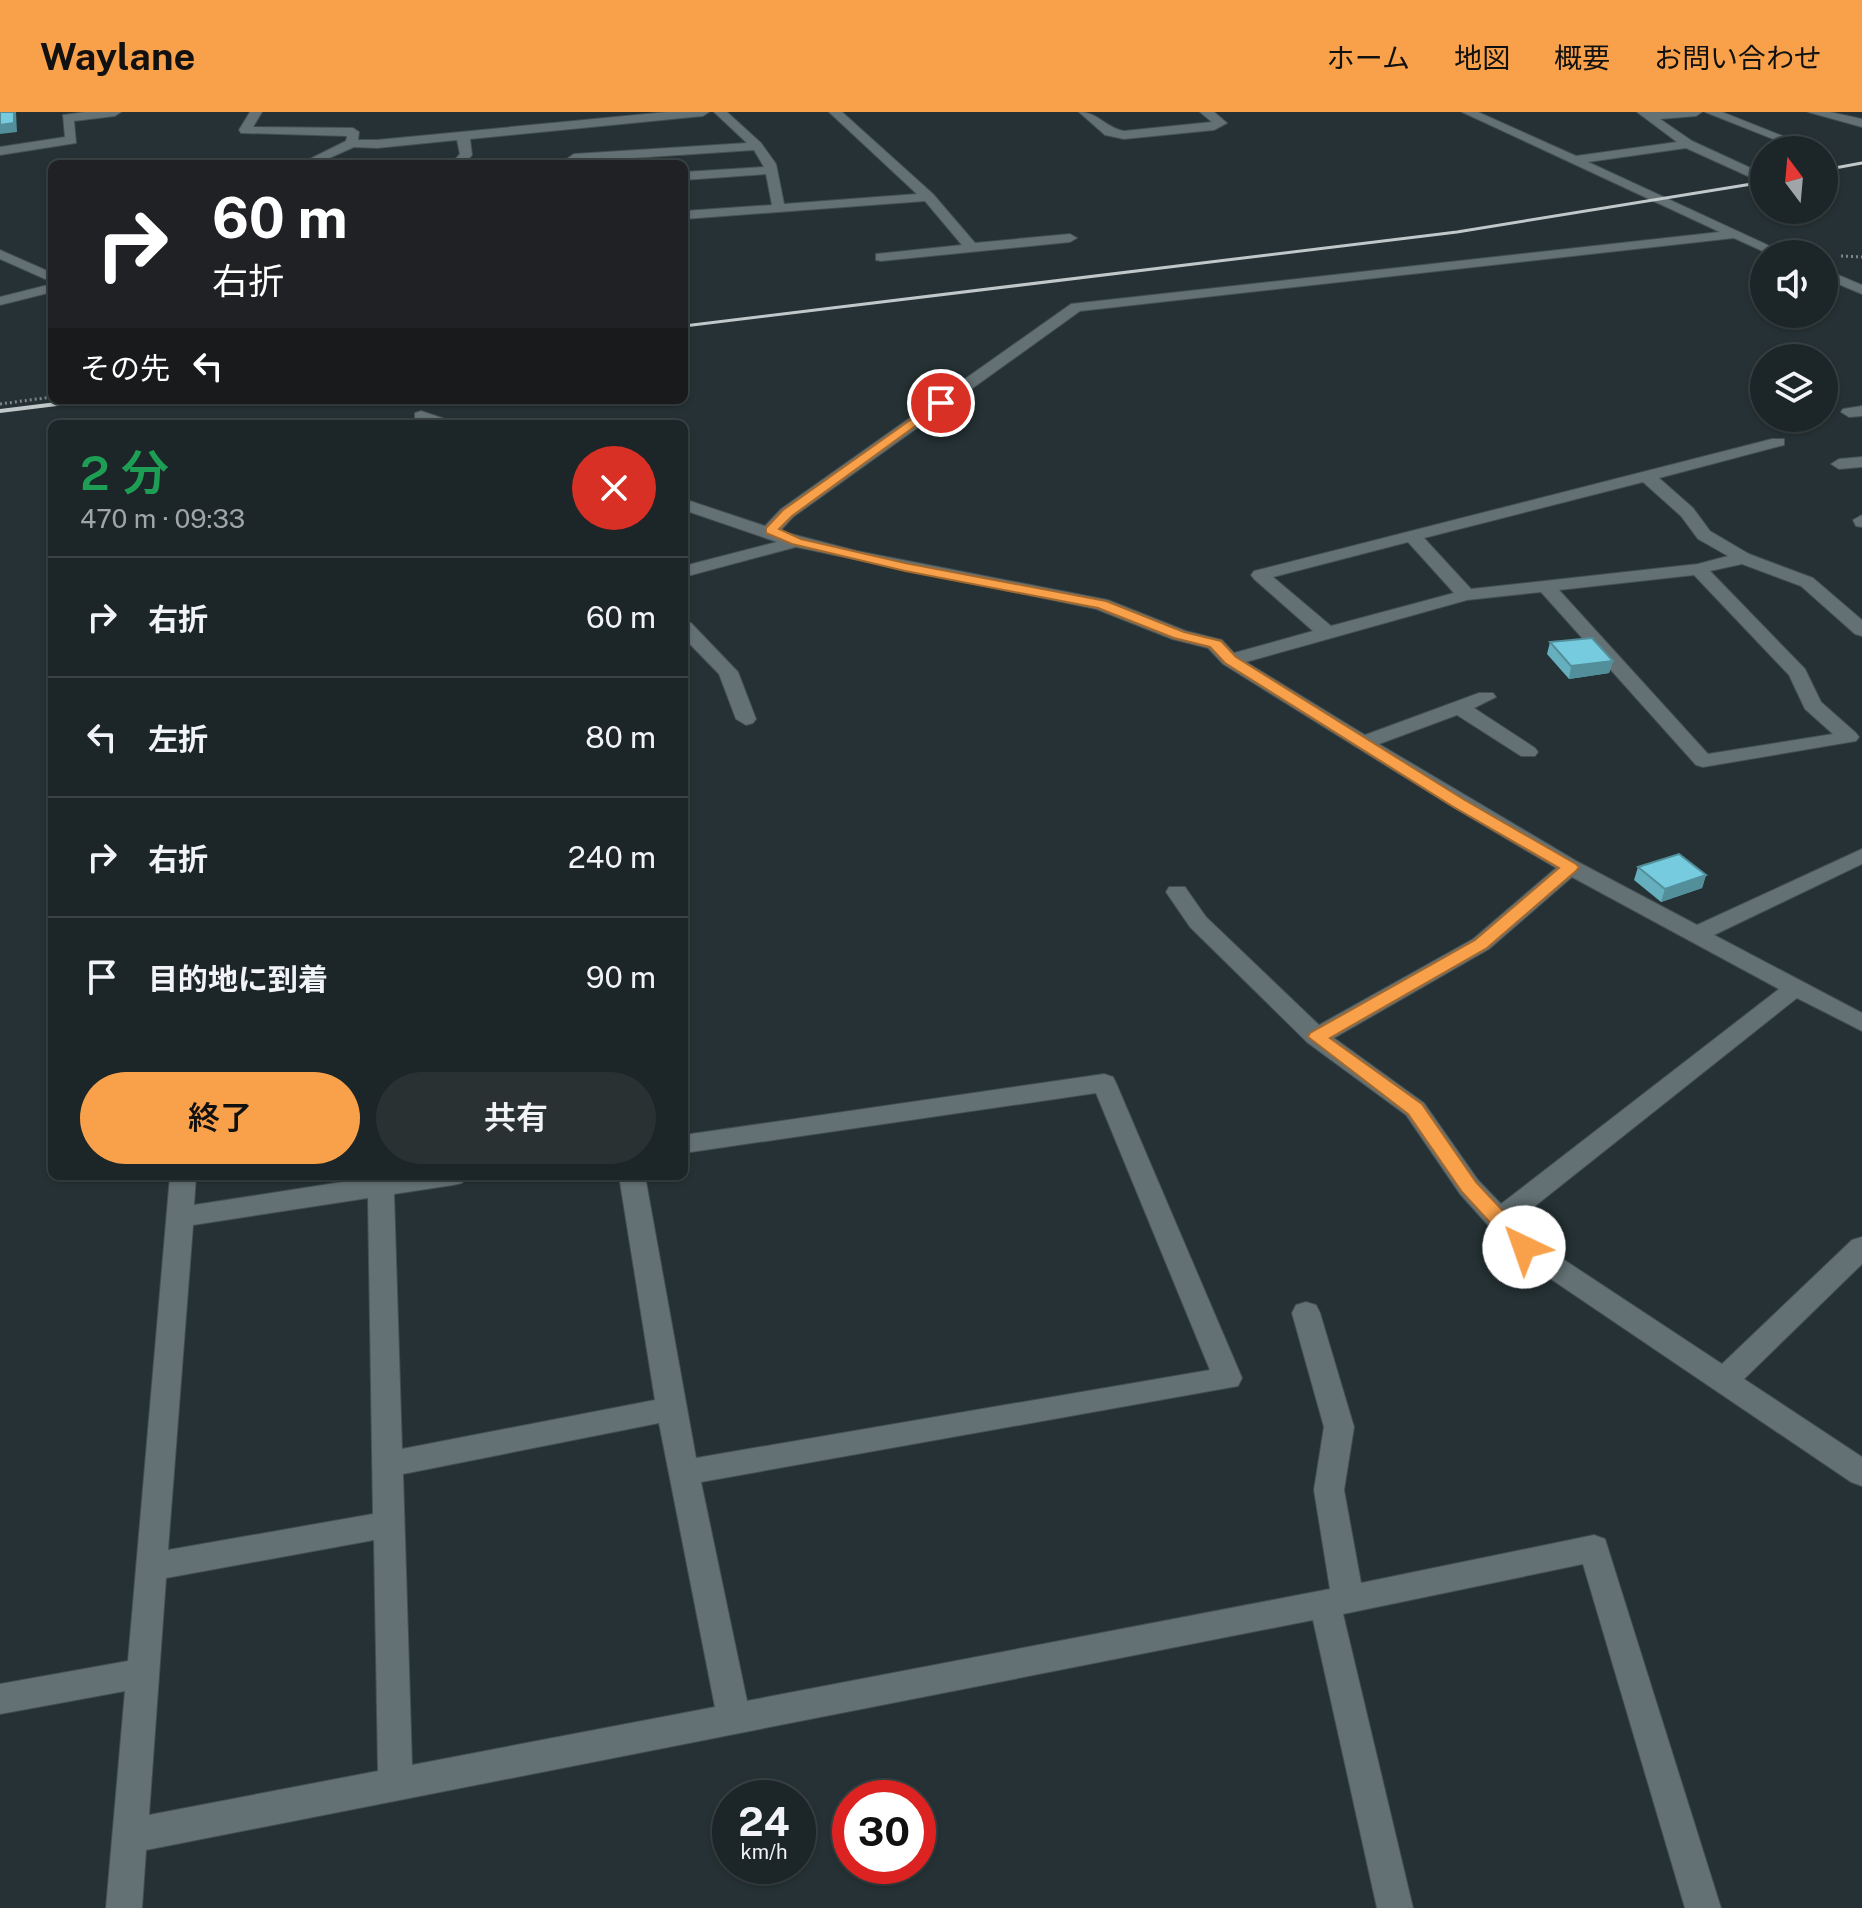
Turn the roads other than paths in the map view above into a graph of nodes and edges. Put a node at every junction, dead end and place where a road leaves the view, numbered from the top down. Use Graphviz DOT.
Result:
graph roads {
  1 [pos="115,112"];
  2 [pos="256,112"];
  3 [pos="703,112"];
  4 [pos="720,112"];
  5 [pos="835,112"];
  6 [pos="1085,112"];
  7 [pos="1206,112"];
  8 [pos="1468,112"];
  9 [pos="1696,112"];
  10 [pos="1711,112"];
  11 [pos="1814,112"];
  12 [pos="1646,114"];
  13 [pos="67,115"];
  14 [pos="1862,123"];
  15 [pos="578,134"];
  16 [pos="463,136"];
  17 [pos="1775,136"];
  18 [pos="352,143"];
  19 [pos="1688,144"];
  20 [pos="757,146"];
  21 [pos="0,151"];
  22 [pos="315,160"];
  23 [pos="461,160"];
  24 [pos="572,160"];
  25 [pos="584,160"];
  26 [pos="1576,160"];
  27 [pos="771,170"];
  28 [pos="1750,172"];
  29 [pos="688,176"];
  30 [pos="928,197"];
  31 [pos="779,209"];
  32 [pos="688,215"];
  33 [pos="1736,234"];
  34 [pos="1070,238"];
  35 [pos="1750,240"];
  36 [pos="971,247"];
  37 [pos="0,254"];
  38 [pos="881,257"];
  39 [pos="48,276"];
  40 [pos="1838,279"];
  41 [pos="48,289"];
  42 [pos="1862,290"];
  43 [pos="0,301"];
  44 [pos="1778,442"];
  45 [pos="1862,462"];
  46 [pos="1839,464"];
  47 [pos="1647,476"];
  48 [pos="688,505"];
  49 [pos="770,531"];
  50 [pos="1411,535"];
  51 [pos="796,542"];
  52 [pos="1743,558"];
  53 [pos="1698,569"];
  54 [pos="688,571"];
  55 [pos="1545,585"];
  56 [pos="1466,595"];
  57 [pos="1862,630"];
  58 [pos="688,631"];
  59 [pos="1328,634"];
  60 [pos="1230,660"];
  61 [pos="1486,697"];
  62 [pos="1459,707"];
  63 [pos="746,719"];
  64 [pos="1366,742"];
  65 [pos="1528,752"];
  66 [pos="1862,856"];
  67 [pos="1570,867"];
  68 [pos="1177,892"];
  69 [pos="1697,934"];
  70 [pos="1794,989"];
  71 [pos="1862,1023"];
  72 [pos="1317,1037"];
  73 [pos="688,1143"];
  74 [pos="183,1180"];
  75 [pos="424,1180"];
  76 [pos="633,1180"];
  77 [pos="381,1186"];
  78 [pos="179,1217"];
  79 [pos="1500,1219"];
  80 [pos="1862,1247"];
  81 [pos="1306,1313"];
  82 [pos="1724,1380"];
  83 [pos="671,1409"];
  84 [pos="389,1464"];
  85 [pos="684,1473"];
  86 [pos="1862,1473"];
  87 [pos="390,1524"];
  88 [pos="151,1567"];
  89 [pos="1337,1602"];
  90 [pos="142,1673"];
  91 [pos="0,1699"];
  92 [pos="734,1719"];
  93 [pos="395,1785"];
  94 [pos="129,1836"];
  95 [pos="124,1908"];
  96 [pos="1395,1908"];
  97 [pos="1703,1908"];
  1 -- 13 [label="street"];
  2 -- 18 [label="street"];
  3 -- 15 [label="street"];
  4 -- 20 [label="street"];
  5 -- 30 [label="street"];
  6 -- 7 [label="street"];
  8 -- 26 [label="street"];
  9 -- 12 [label="street"];
  10 -- 17 [label="street"];
  11 -- 14 [label="street"];
  12 -- 19 [label="street"];
  13 -- 21 [label="street"];
  15 -- 16 [label="street"];
  15 -- 24 [label="street"];
  16 -- 18 [label="street"];
  16 -- 23 [label="street"];
  18 -- 22 [label="street"];
  19 -- 26 [label="street"];
  19 -- 28 [label="street"];
  20 -- 25 [label="street"];
  20 -- 27 [label="street"];
  26 -- 33 [label="street"];
  27 -- 29 [label="street"];
  27 -- 31 [label="street"];
  30 -- 31 [label="street"];
  30 -- 36 [label="street"];
  31 -- 32 [label="street"];
  33 -- 35 [label="street"];
  33 -- 49 [label="street"];
  34 -- 36 [label="street"];
  36 -- 38 [label="street"];
  37 -- 39 [label="street"];
  40 -- 42 [label="street"];
  41 -- 43 [label="street"];
  44 -- 47 [label="street"];
  45 -- 46 [label="street"];
  47 -- 50 [label="street"];
  47 -- 52 [label="street"];
  48 -- 49 [label="street"];
  49 -- 51 [label="street"];
  50 -- 56 [label="street"];
  50 -- 59 [label="street"];
  51 -- 54 [label="street"];
  51 -- 60 [label="street"];
  52 -- 53 [label="street"];
  52 -- 57 [label="street"];
  53 -- 55 [label="street"];
  53 -- 55 [label="street"];
  55 -- 56 [label="street"];
  56 -- 59 [label="street"];
  58 -- 63 [label="street"];
  59 -- 60 [label="street"];
  60 -- 64 [label="street"];
  61 -- 62 [label="street"];
  62 -- 64 [label="street"];
  62 -- 65 [label="street"];
  64 -- 67 [label="street"];
  66 -- 69 [label="street"];
  67 -- 69 [label="street"];
  67 -- 72 [label="street"];
  68 -- 72 [label="street"];
  69 -- 70 [label="street"];
  70 -- 71 [label="street"];
  70 -- 79 [label="street"];
  72 -- 79 [label="street"];
  73 -- 85 [label="street"];
  74 -- 78 [label="street"];
  75 -- 77 [label="street"];
  76 -- 83 [label="street"];
  77 -- 78 [label="street"];
  77 -- 84 [label="street"];
  78 -- 88 [label="street"];
  79 -- 82 [label="street"];
  80 -- 82 [label="street"];
  81 -- 89 [label="street"];
  82 -- 86 [label="street"];
  83 -- 84 [label="street"];
  83 -- 85 [label="street"];
  84 -- 87 [label="street"];
  85 -- 92 [label="street"];
  87 -- 88 [label="street"];
  87 -- 93 [label="street"];
  88 -- 90 [label="street"];
  89 -- 92 [label="street"];
  89 -- 96 [label="street"];
  89 -- 97 [label="street"];
  90 -- 91 [label="street"];
  90 -- 94 [label="street"];
  92 -- 93 [label="street"];
  93 -- 94 [label="street"];
  94 -- 95 [label="street"];
}
